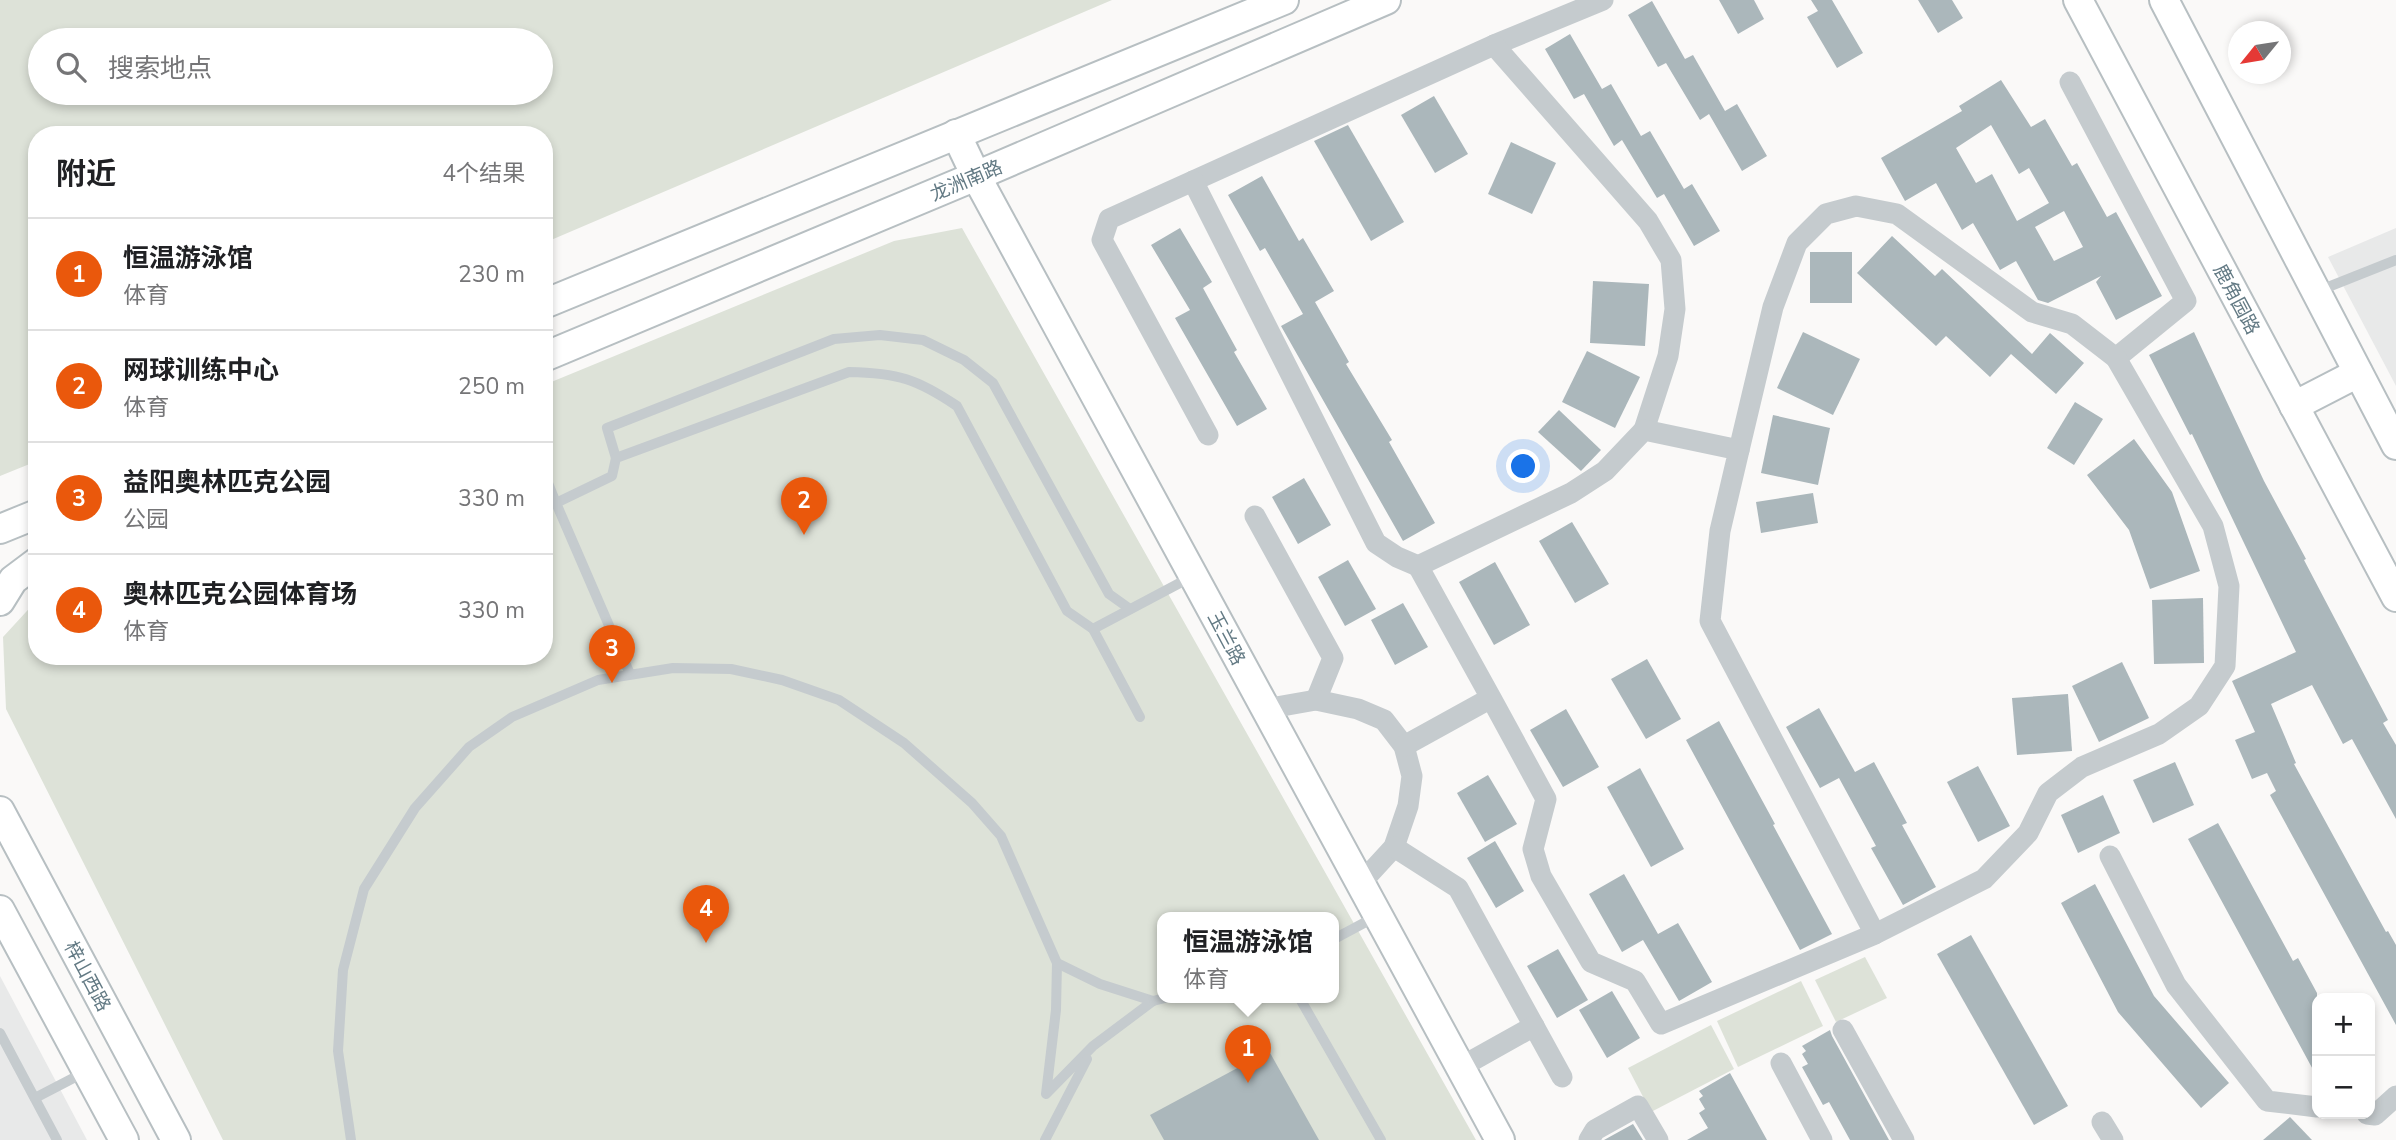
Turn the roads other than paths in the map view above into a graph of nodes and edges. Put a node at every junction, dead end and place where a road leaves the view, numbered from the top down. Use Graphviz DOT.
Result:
graph roads {
  1 [pos="1284,0"];
  2 [pos="1386,0"];
  3 [pos="1604,0"];
  4 [pos="2078,0"];
  5 [pos="2164,0"];
  6 [pos="1494,45"];
  7 [pos="2070,82"];
  8 [pos="956,134"];
  9 [pos="976,176"];
  10 [pos="1193,181"];
  11 [pos="2396,260"];
  12 [pos="2316,292"];
  13 [pos="553,300"];
  14 [pos="553,353"];
  15 [pos="2116,358"];
  16 [pos="2358,373"];
  17 [pos="2294,406"];
  18 [pos="1644,430"];
  19 [pos="1208,436"];
  20 [pos="2396,445"];
  21 [pos="1739,450"];
  22 [pos="616,458"];
  23 [pos="553,496"];
  24 [pos="556,503"];
  25 [pos="1255,516"];
  26 [pos="28,518"];
  27 [pos="0,529"];
  28 [pos="28,564"];
  29 [pos="1418,566"];
  30 [pos="28,568"];
  31 [pos="0,574"];
  32 [pos="1193,575"];
  33 [pos="2396,597"];
  34 [pos="0,601"];
  35 [pos="1130,609"];
  36 [pos="1093,629"];
  37 [pos="630,674"];
  38 [pos="1491,698"];
  39 [pos="1316,700"];
  40 [pos="1265,709"];
  41 [pos="1140,717"];
  42 [pos="1404,746"];
  43 [pos="0,811"];
  44 [pos="1394,847"];
  45 [pos="2110,856"];
  46 [pos="1360,884"];
  47 [pos="1377,916"];
  48 [pos="3,923"];
  49 [pos="1875,934"];
  50 [pos="1339,936"];
  51 [pos="1057,963"];
  52 [pos="1157,1001"];
  53 [pos="1153,1002"];
  54 [pos="1302,1003"];
  55 [pos="1534,1026"];
  56 [pos="1843,1030"];
  57 [pos="0,1033"];
  58 [pos="1093,1046"];
  59 [pos="1781,1063"];
  60 [pos="1459,1068"];
  61 [pos="86,1071"];
  62 [pos="1562,1077"];
  63 [pos="2396,1096"];
  64 [pos="35,1098"];
  65 [pos="2312,1106"];
  66 [pos="2375,1115"];
  67 [pos="57,1140"];
  68 [pos="124,1140"];
  69 [pos="176,1140"];
  70 [pos="351,1140"];
  71 [pos="1045,1140"];
  72 [pos="1381,1140"];
  73 [pos="1500,1140"];
  74 [pos="1589,1140"];
  75 [pos="1658,1140"];
  76 [pos="1822,1140"];
  77 [pos="1904,1140"];
  1 -- 8 [label="street"];
  2 -- 9 [label="street, 龙洲南路"];
  3 -- 6 [label="street"];
  4 -- 17 [label="street, 鹿角园路"];
  5 -- 12 [label="street"];
  6 -- 10 [label="street"];
  6 -- 18 [label="street"];
  7 -- 15 [label="street"];
  8 -- 9 [label="street, 玉兰路"];
  8 -- 13 [label="street"];
  9 -- 14 [label="street, 龙洲南路"];
  9 -- 32 [label="street, 玉兰路"];
  10 -- 19 [label="street"];
  10 -- 29 [label="street"];
  11 -- 12 [label="lane"];
  12 -- 16 [label="street"];
  15 -- 21 [label="street"];
  15 -- 49 [label="street"];
  16 -- 17 [label="street"];
  16 -- 20 [label="street"];
  17 -- 33 [label="street, 鹿角园路"];
  18 -- 21 [label="street"];
  18 -- 29 [label="street"];
  21 -- 49 [label="street"];
  22 -- 24 [label="lane"];
  22 -- 35 [label="lane"];
  22 -- 36 [label="lane"];
  23 -- 24 [label="lane"];
  24 -- 37 [label="lane"];
  25 -- 39 [label="street"];
  26 -- 27 [label="street"];
  28 -- 31 [label="street"];
  29 -- 38 [label="street"];
  30 -- 34 [label="street"];
  32 -- 35 [label="lane"];
  32 -- 40 [label="street, 玉兰路"];
  35 -- 36 [label="lane"];
  36 -- 41 [label="lane"];
  37 -- 51 [label="lane"];
  37 -- 70 [label="lane"];
  38 -- 42 [label="street"];
  38 -- 49 [label="street"];
  39 -- 40 [label="street"];
  39 -- 42 [label="street"];
  40 -- 46 [label="street, 玉兰路"];
  42 -- 44 [label="street"];
  43 -- 69 [label="street, 梓山西路"];
  44 -- 46 [label="street"];
  44 -- 55 [label="street"];
  45 -- 65 [label="street"];
  46 -- 47 [label="street, 玉兰路"];
  47 -- 50 [label="lane"];
  47 -- 60 [label="street, 玉兰路"];
  48 -- 61 [label="street"];
  51 -- 53 [label="lane"];
  51 -- 58 [label="lane"];
  52 -- 53 [label="lane"];
  53 -- 58 [label="lane"];
  54 -- 72 [label="lane"];
  55 -- 60 [label="street"];
  55 -- 62 [label="street"];
  56 -- 77 [label="street"];
  57 -- 64 [label="lane"];
  58 -- 71 [label="lane"];
  59 -- 76 [label="street"];
  60 -- 73 [label="street, 玉兰路"];
  61 -- 64 [label="lane"];
  61 -- 68 [label="street"];
  63 -- 66 [label="street"];
  64 -- 67 [label="lane"];
  74 -- 75 [label="street"];
}
